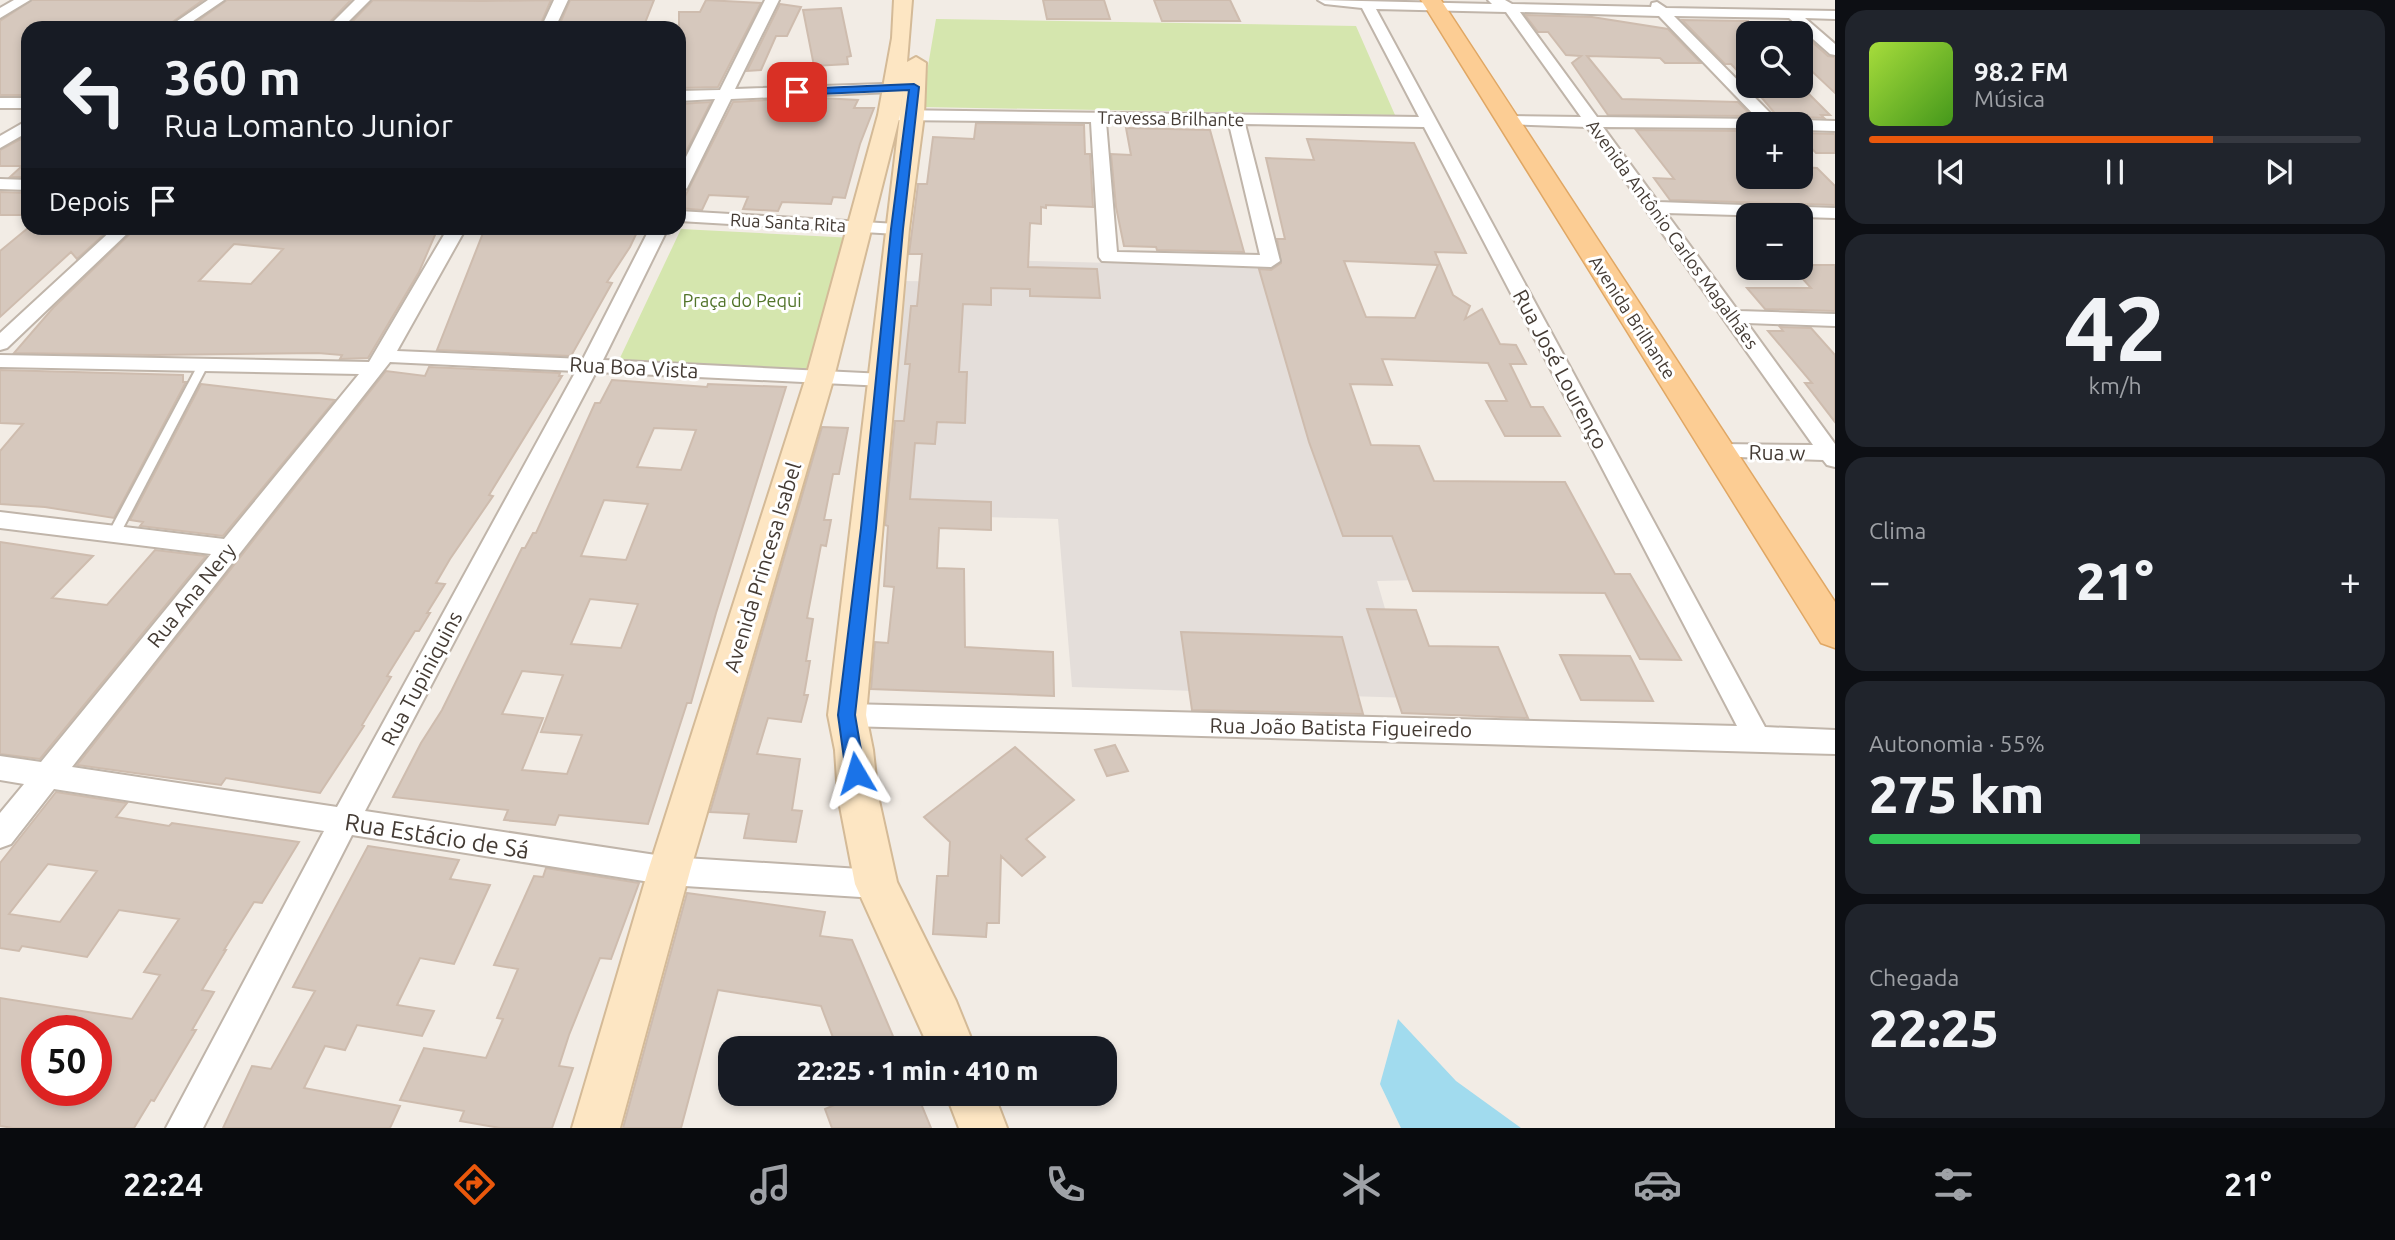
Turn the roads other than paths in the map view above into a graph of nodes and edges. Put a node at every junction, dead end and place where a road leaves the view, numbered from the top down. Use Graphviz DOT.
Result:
graph roads {
  1 [pos="217,0"];
  2 [pos="363,0"];
  3 [pos="561,0"];
  4 [pos="772,0"];
  5 [pos="903,0"];
  6 [pos="920,0"];
  7 [pos="1325,0"];
  8 [pos="1569,0"];
  9 [pos="1360,2"];
  10 [pos="12,3"];
  11 [pos="1503,4"];
  12 [pos="1434,5"];
  13 [pos="1835,5"];
  14 [pos="1658,7"];
  15 [pos="0,14"];
  16 [pos="1793,15"];
  17 [pos="1835,15"];
  18 [pos="185,21"];
  19 [pos="341,21"];
  20 [pos="551,21"];
  21 [pos="1835,51"];
  22 [pos="904,87"];
  23 [pos="686,96"];
  24 [pos="724,96"];
  25 [pos="0,103"];
  26 [pos="21,103"];
  27 [pos="1760,112"];
  28 [pos="888,115"];
  29 [pos="913,115"];
  30 [pos="1098,117"];
  31 [pos="1236,119"];
  32 [pos="1507,121"];
  33 [pos="1430,122"];
  34 [pos="1593,122"];
  35 [pos="1736,124"];
  36 [pos="1813,125"];
  37 [pos="1835,126"];
  38 [pos="21,130"];
  39 [pos="0,143"];
  40 [pos="878,158"];
  41 [pos="907,159"];
  42 [pos="686,174"];
  43 [pos="0,184"];
  44 [pos="21,185"];
  45 [pos="1654,207"];
  46 [pos="1835,213"];
  47 [pos="686,216"];
  48 [pos="860,227"];
  49 [pos="897,229"];
  50 [pos="117,235"];
  51 [pos="453,235"];
  52 [pos="655,235"];
  53 [pos="1733,317"];
  54 [pos="1835,320"];
  55 [pos="0,345"];
  56 [pos="0,362"];
  57 [pos="379,362"];
  58 [pos="203,365"];
  59 [pos="590,365"];
  60 [pos="820,377"];
  61 [pos="884,380"];
  62 [pos="1719,450"];
  63 [pos="1833,456"];
  64 [pos="0,520"];
  65 [pos="115,532"];
  66 [pos="228,548"];
  67 [pos="1835,633"];
  68 [pos="846,715"];
  69 [pos="1757,738"];
  70 [pos="1835,742"];
  71 [pos="0,768"];
  72 [pos="47,776"];
  73 [pos="344,822"];
  74 [pos="0,835"];
  75 [pos="669,871"];
  76 [pos="877,884"];
  77 [pos="947,1036"];
  78 [pos="975,1106"];
  79 [pos="184,1128"];
  80 [pos="596,1128"];
  81 [pos="983,1128"];
  1 -- 18 [label="street"];
  2 -- 19 [label="street"];
  3 -- 20 [label="street"];
  4 -- 24 [label="street"];
  5 -- 22 [label="main road, Avenida Princesa Isabel"];
  6 -- 22 [label="main road, Avenida Princesa Isabel"];
  7 -- 9 [label="street"];
  8 -- 14 [label="street"];
  9 -- 12 [label="street"];
  9 -- 33 [label="street, Rua José Lourenço"];
  10 -- 15 [label="street"];
  11 -- 12 [label="street"];
  11 -- 14 [label="street"];
  11 -- 34 [label="street, Avenida Antônio Carlos Magalhães"];
  12 -- 32 [label="main road, Avenida Brilhante"];
  13 -- 14 [label="street"];
  14 -- 16 [label="street"];
  14 -- 27 [label="street"];
  16 -- 17 [label="street"];
  16 -- 21 [label="street"];
  22 -- 24 [label="street"];
  22 -- 28 [label="main road, Avenida Princesa Isabel"];
  22 -- 29 [label="main road, Avenida Princesa Isabel"];
  23 -- 24 [label="street"];
  24 -- 42 [label="street"];
  25 -- 26 [label="street"];
  28 -- 29 [label="street, Travessa Brilhante"];
  28 -- 40 [label="main road, Avenida Princesa Isabel"];
  29 -- 30 [label="street, Travessa Brilhante"];
  29 -- 41 [label="main road, Avenida Princesa Isabel"];
  30 -- 31 [label="street, Travessa Brilhante"];
  30 -- 31 [label="street"];
  31 -- 33 [label="street, Travessa Brilhante"];
  32 -- 34 [label="street"];
  32 -- 62 [label="main road, Avenida Brilhante"];
  33 -- 69 [label="street, Rua José Lourenço"];
  34 -- 35 [label="street"];
  34 -- 45 [label="street, Avenida Antônio Carlos Magalhães"];
  36 -- 37 [label="street"];
  38 -- 39 [label="street"];
  40 -- 41 [label="main road"];
  40 -- 48 [label="main road, Avenida Princesa Isabel"];
  41 -- 49 [label="main road, Avenida Princesa Isabel"];
  43 -- 44 [label="street"];
  45 -- 46 [label="street"];
  45 -- 53 [label="street, Avenida Antônio Carlos Magalhães"];
  47 -- 48 [label="street, Rua Santa Rita"];
  48 -- 49 [label="street, Rua Santa Rita"];
  48 -- 60 [label="main road, Avenida Princesa Isabel"];
  49 -- 61 [label="main road, Avenida Princesa Isabel"];
  50 -- 55 [label="street"];
  51 -- 57 [label="street, Rua Ana Nery"];
  52 -- 59 [label="street, Rua Tupiniquins"];
  53 -- 54 [label="street"];
  53 -- 63 [label="street, Avenida Antônio Carlos Magalhães"];
  56 -- 58 [label="street, Rua Boa Vista"];
  57 -- 58 [label="street, Rua Boa Vista"];
  57 -- 59 [label="street, Rua Boa Vista"];
  57 -- 66 [label="street, Rua Ana Nery"];
  58 -- 65 [label="lane"];
  59 -- 60 [label="street, Rua Boa Vista"];
  59 -- 73 [label="street, Rua Tupiniquins"];
  60 -- 61 [label="street, Rua Boa Vista"];
  60 -- 75 [label="main road, Avenida Princesa Isabel"];
  61 -- 68 [label="main road, Avenida Princesa Isabel"];
  62 -- 63 [label="street, Rua w"];
  62 -- 67 [label="main road, Avenida Brilhante"];
  64 -- 65 [label="street"];
  65 -- 66 [label="street"];
  66 -- 72 [label="street, Rua Ana Nery"];
  68 -- 69 [label="street, Rua João Batista Figueiredo"];
  68 -- 76 [label="main road, Avenida Princesa Isabel"];
  69 -- 70 [label="street, Rua João Batista Figueiredo"];
  71 -- 72 [label="street, Rua Estácio de Sá"];
  72 -- 73 [label="street, Rua Estácio de Sá"];
  72 -- 74 [label="street, Rua Ana Nery"];
  73 -- 75 [label="street, Rua Estácio de Sá"];
  73 -- 79 [label="street, Rua Tupiniquins"];
  75 -- 76 [label="street, Rua Estácio de Sá"];
  75 -- 80 [label="main road, Avenida Princesa Isabel"];
  76 -- 77 [label="main road, Avenida Princesa Isabel"];
  78 -- 81 [label="main road"];
}
